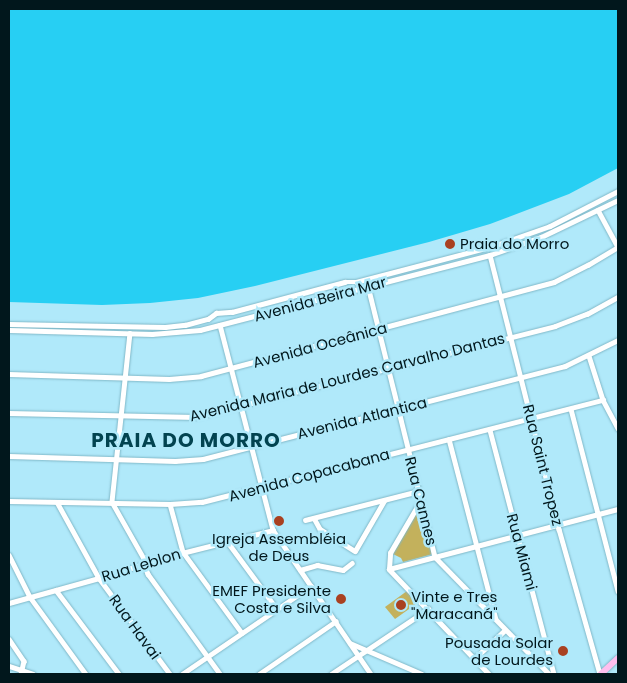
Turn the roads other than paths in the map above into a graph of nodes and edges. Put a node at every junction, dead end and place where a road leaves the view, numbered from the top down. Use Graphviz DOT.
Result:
graph roads {
  1 [pos="618,191"];
  2 [pos="618,200"];
  3 [pos="598,210"];
  4 [pos="618,247"];
  5 [pos="490,255"];
  6 [pos="368,286"];
  7 [pos="499,297"];
  8 [pos="618,297"];
  9 [pos="9,324"];
  10 [pos="220,325"];
  11 [pos="379,329"];
  12 [pos="9,330"];
  13 [pos="130,333"];
  14 [pos="510,337"];
  15 [pos="618,341"];
  16 [pos="589,356"];
  17 [pos="231,368"];
  18 [pos="388,368"];
  19 [pos="9,374"];
  20 [pos="520,378"];
  21 [pos="125,379"];
  22 [pos="603,400"];
  23 [pos="240,406"];
  24 [pos="398,409"];
  25 [pos="571,409"];
  26 [pos="9,413"];
  27 [pos="120,416"];
  28 [pos="531,419"];
  29 [pos="618,428"];
  30 [pos="490,430"];
  31 [pos="449,439"];
  32 [pos="251,446"];
  33 [pos="409,449"];
  34 [pos="9,456"];
  35 [pos="116,460"];
  36 [pos="262,488"];
  37 [pos="419,491"];
  38 [pos="421,500"];
  39 [pos="9,501"];
  40 [pos="384,501"];
  41 [pos="57,502"];
  42 [pos="112,502"];
  43 [pos="170,504"];
  44 [pos="618,509"];
  45 [pos="598,514"];
  46 [pos="314,518"];
  47 [pos="305,520"];
  48 [pos="558,525"];
  49 [pos="273,530"];
  50 [pos="517,536"];
  51 [pos="227,541"];
  52 [pos="476,546"];
  53 [pos="182,552"];
  54 [pos="9,555"];
  55 [pos="435,557"];
  56 [pos="145,563"];
  57 [pos="352,563"];
  58 [pos="390,569"];
  59 [pos="300,570"];
  60 [pos="99,578"];
  61 [pos="311,586"];
  62 [pos="56,590"];
  63 [pos="618,591"];
  64 [pos="30,597"];
  65 [pos="9,603"];
  66 [pos="277,609"];
  67 [pos="428,609"];
  68 [pos="336,621"];
  69 [pos="496,621"];
  70 [pos="505,630"];
  71 [pos="242,633"];
  72 [pos="9,638"];
  73 [pos="350,643"];
  74 [pos="366,650"];
  75 [pos="358,655"];
  76 [pos="208,657"];
  77 [pos="474,658"];
  78 [pos="618,658"];
  79 [pos="9,666"];
  80 [pos="22,672"];
  81 [pos="33,674"];
  82 [pos="86,674"];
  83 [pos="119,674"];
  84 [pos="170,674"];
  85 [pos="182,674"];
  86 [pos="220,674"];
  87 [pos="259,674"];
  88 [pos="331,674"];
  89 [pos="371,674"];
  90 [pos="422,674"];
  91 [pos="489,674"];
  92 [pos="549,674"];
  93 [pos="554,674"];
  94 [pos="600,674"];
  1 -- 9 [label="street"];
  2 -- 3 [label="street, Avenida Beira Mar"];
  3 -- 4 [label="street"];
  3 -- 5 [label="street, Avenida Beira Mar"];
  4 -- 7 [label="street, Avenida Oceânica"];
  5 -- 6 [label="street, Avenida Beira Mar"];
  5 -- 7 [label="street, Rua Saint Tropez"];
  6 -- 10 [label="street, Avenida Beira Mar"];
  6 -- 11 [label="street, Rua Cannes"];
  7 -- 11 [label="street, Avenida Oceânica"];
  7 -- 14 [label="street, Rua Saint Tropez"];
  8 -- 14 [label="street, Avenida Maria de Lourdes Carvalho Dantas"];
  10 -- 13 [label="street, Avenida Beira Mar"];
  10 -- 17 [label="street"];
  11 -- 17 [label="street, Avenida Oceânica"];
  11 -- 18 [label="street, Rua Cannes"];
  12 -- 13 [label="street, Avenida Beira Mar"];
  13 -- 21 [label="street"];
  14 -- 18 [label="street, Avenida Maria de Lourdes Carvalho Dantas"];
  14 -- 20 [label="street, Rua Saint Tropez"];
  15 -- 16 [label="street, Avenida Atlantica"];
  16 -- 20 [label="street, Avenida Atlantica"];
  16 -- 22 [label="street"];
  17 -- 21 [label="street, Avenida Oceânica"];
  17 -- 23 [label="street"];
  18 -- 23 [label="street, Avenida Maria de Lourdes Carvalho Dantas"];
  18 -- 24 [label="street, Rua Cannes"];
  19 -- 21 [label="street, Avenida Oceânica"];
  20 -- 24 [label="street, Avenida Atlantica"];
  20 -- 28 [label="street, Rua Saint Tropez"];
  21 -- 27 [label="street"];
  22 -- 25 [label="street, Avenida Copacabana"];
  22 -- 29 [label="street"];
  23 -- 27 [label="street, Avenida Maria de Lourdes Carvalho Dantas"];
  23 -- 32 [label="street"];
  24 -- 32 [label="street, Avenida Atlantica"];
  24 -- 33 [label="street, Rua Cannes"];
  25 -- 28 [label="street, Avenida Copacabana"];
  25 -- 45 [label="street"];
  26 -- 27 [label="street, Avenida Maria de Lourdes Carvalho Dantas"];
  27 -- 35 [label="street"];
  28 -- 30 [label="street, Avenida Copacabana"];
  28 -- 48 [label="street, Rua Saint Tropez"];
  30 -- 31 [label="street, Avenida Copacabana"];
  30 -- 50 [label="street, Rua Miami"];
  31 -- 33 [label="street, Avenida Copacabana"];
  31 -- 52 [label="street"];
  32 -- 35 [label="street, Avenida Atlantica"];
  32 -- 36 [label="street"];
  33 -- 36 [label="street, Avenida Copacabana"];
  33 -- 37 [label="street, Rua Cannes"];
  34 -- 35 [label="street, Avenida Atlantica"];
  35 -- 42 [label="street"];
  36 -- 43 [label="street, Avenida Copacabana"];
  36 -- 49 [label="street"];
  37 -- 38 [label="street, Rua Cannes"];
  37 -- 40 [label="street"];
  38 -- 55 [label="street, Rua Cannes"];
  38 -- 58 [label="street"];
  39 -- 41 [label="street, Avenida Copacabana"];
  40 -- 46 [label="street"];
  40 -- 46 [label="street"];
  41 -- 42 [label="street, Avenida Copacabana"];
  41 -- 60 [label="street, Rua Havai"];
  42 -- 43 [label="street, Avenida Copacabana"];
  42 -- 56 [label="street"];
  43 -- 53 [label="street"];
  44 -- 45 [label="street"];
  45 -- 48 [label="street"];
  45 -- 63 [label="street"];
  46 -- 47 [label="street"];
  48 -- 50 [label="street"];
  48 -- 94 [label="street, Rua Saint Tropez"];
  49 -- 51 [label="street, Rua Leblon"];
  49 -- 59 [label="street"];
  50 -- 52 [label="street"];
  50 -- 93 [label="street, Rua Miami"];
  51 -- 53 [label="street, Rua Leblon"];
  51 -- 66 [label="street"];
  52 -- 55 [label="street"];
  52 -- 69 [label="street"];
  53 -- 56 [label="street, Rua Leblon"];
  53 -- 71 [label="street"];
  54 -- 64 [label="street"];
  55 -- 58 [label="street"];
  55 -- 69 [label="street, Rua Cannes"];
  56 -- 60 [label="street, Rua Leblon"];
  56 -- 76 [label="street"];
  57 -- 59 [label="street"];
  58 -- 67 [label="street"];
  59 -- 61 [label="street"];
  60 -- 62 [label="street, Rua Leblon"];
  60 -- 84 [label="street, Rua Havai"];
  61 -- 66 [label="street"];
  61 -- 68 [label="street"];
  62 -- 64 [label="street, Rua Leblon"];
  62 -- 83 [label="street"];
  64 -- 65 [label="street, Rua Leblon"];
  64 -- 82 [label="street"];
  66 -- 71 [label="street"];
  67 -- 74 [label="street"];
  67 -- 77 [label="street"];
  68 -- 73 [label="street"];
  68 -- 87 [label="street"];
  69 -- 70 [label="street, Rua Cannes"];
  70 -- 77 [label="street"];
  70 -- 92 [label="street, Rua Cannes"];
  71 -- 76 [label="street"];
  72 -- 80 [label="street"];
  73 -- 74 [label="street"];
  73 -- 75 [label="street"];
  74 -- 75 [label="street"];
  74 -- 90 [label="street"];
  75 -- 88 [label="street"];
  75 -- 89 [label="street"];
  76 -- 85 [label="street"];
  76 -- 86 [label="street"];
  77 -- 91 [label="street"];
  78 -- 94 [label="main road"];
  79 -- 80 [label="street"];
  80 -- 81 [label="street"];
}
